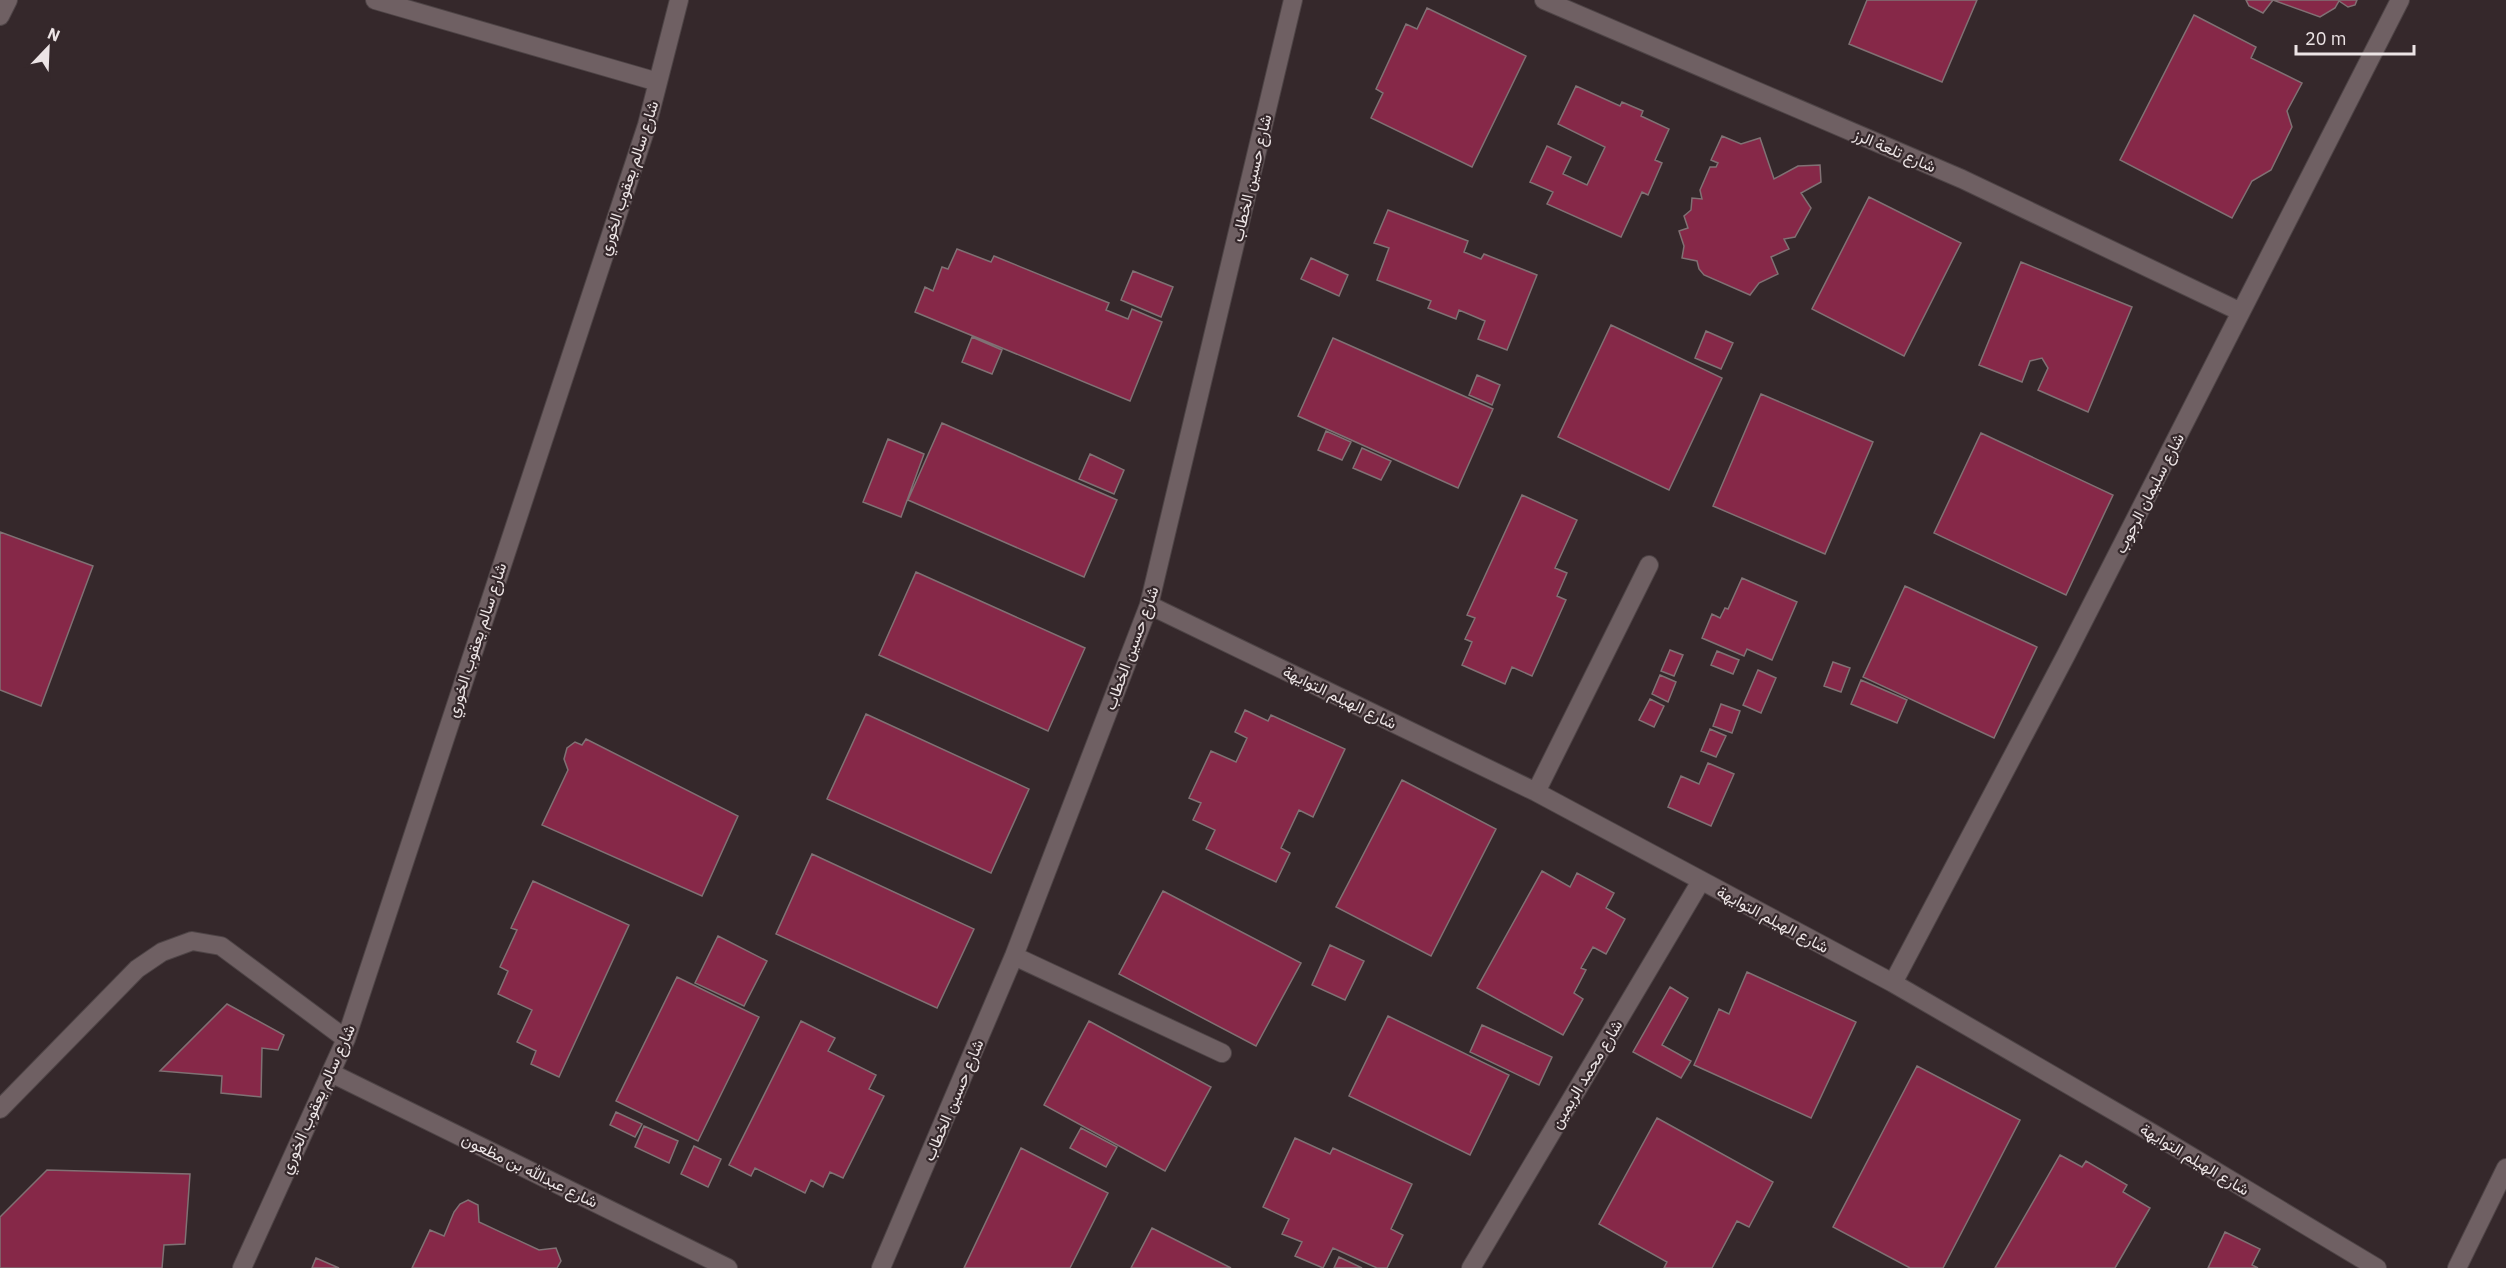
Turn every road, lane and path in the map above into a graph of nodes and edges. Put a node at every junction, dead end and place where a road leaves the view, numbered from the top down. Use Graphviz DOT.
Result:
graph roads {
  1 [pos="8,0"];
  2 [pos="375,0"];
  3 [pos="679,0"];
  4 [pos="1293,0"];
  5 [pos="1544,0"];
  6 [pos="2400,0"];
  7 [pos="0,16"];
  8 [pos="658,82"];
  9 [pos="2241,312"];
  10 [pos="1649,565"];
  11 [pos="1149,605"];
  12 [pos="1536,792"];
  13 [pos="1701,881"];
  14 [pos="1014,956"];
  15 [pos="1893,983"];
  16 [pos="346,1040"];
  17 [pos="1222,1053"];
  18 [pos="331,1073"];
  19 [pos="0,1108"];
  20 [pos="2506,1168"];
  21 [pos="242,1268"];
  22 [pos="728,1268"];
  23 [pos="881,1268"];
  24 [pos="1471,1268"];
  25 [pos="2377,1268"];
  26 [pos="2457,1268"];
  1 -- 7 [label="street"];
  2 -- 8 [label="street"];
  3 -- 8 [label="street, شارع سالم يعقوب الخوري"];
  4 -- 11 [label="street, شارع حسين الخطاب"];
  5 -- 9 [label="street, شارع تلعة الرز"];
  6 -- 9 [label="street, شارع سليمان الرجوب"];
  8 -- 16 [label="street, شارع سالم يعقوب الخوري"];
  9 -- 15 [label="street, شارع سليمان الرجوب"];
  10 -- 12 [label="street"];
  11 -- 12 [label="street, شارع الهيلم التوايهة"];
  11 -- 14 [label="street, شارع حسين الخطاب"];
  12 -- 13 [label="street, شارع الهيلم التوايهة"];
  13 -- 15 [label="street, شارع الهيلم التوايهة"];
  13 -- 24 [label="street, شارع محمد الريمين"];
  14 -- 17 [label="street"];
  14 -- 23 [label="street, شارع حسين الخطاب"];
  15 -- 25 [label="street, شارع الهيلم التوايهة"];
  16 -- 18 [label="street, شارع سالم يعقوب الخوري"];
  16 -- 19 [label="street"];
  18 -- 21 [label="street, شارع سالم يعقوب الخوري"];
  18 -- 22 [label="street, شارع عبدالله بن مظعون"];
  20 -- 26 [label="street"];
}
